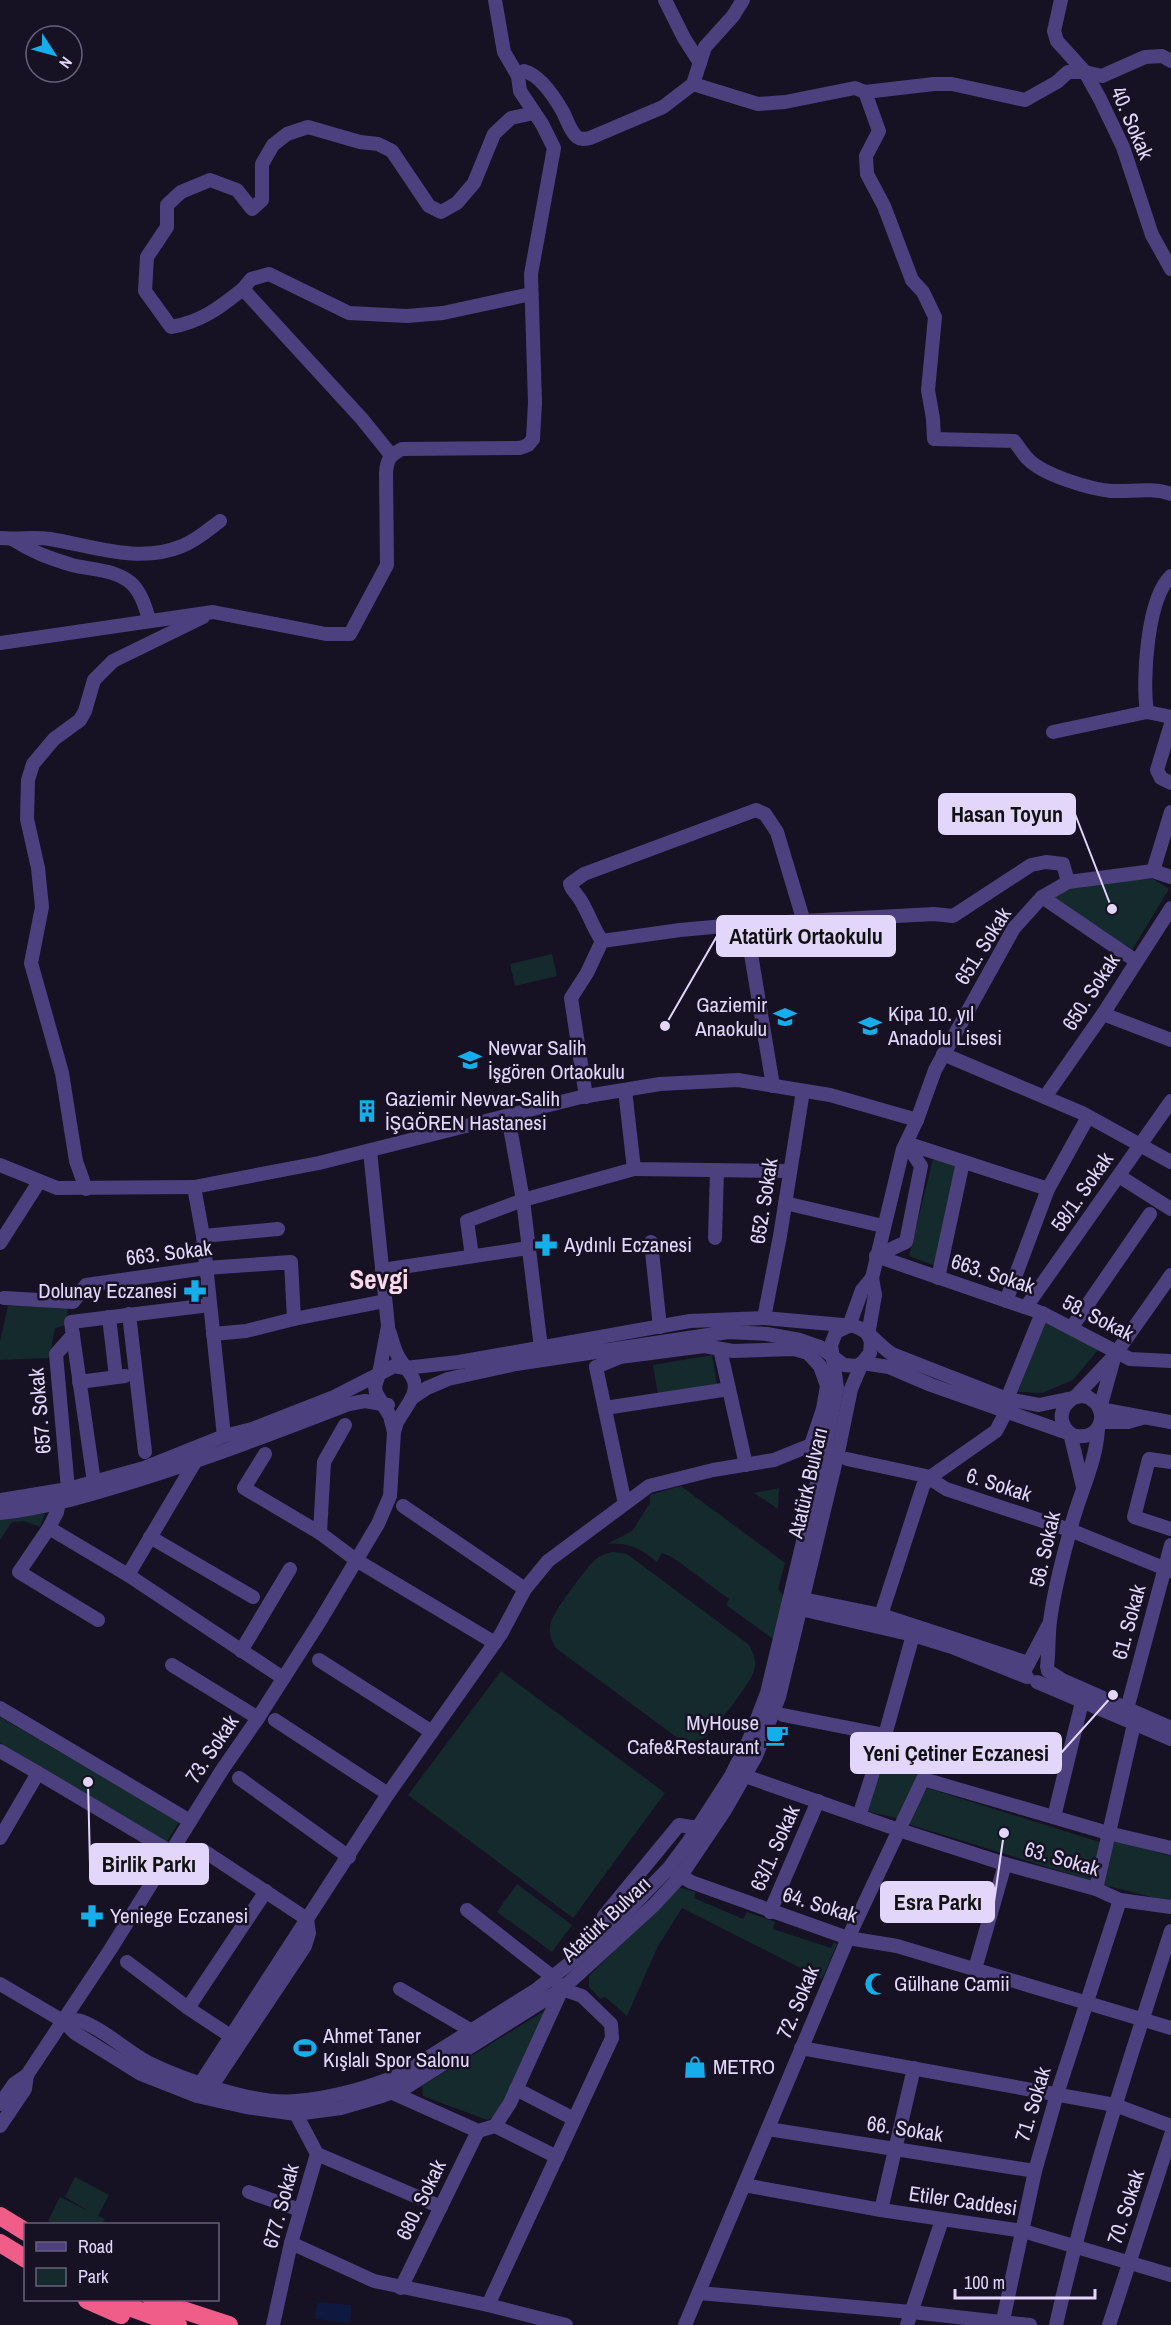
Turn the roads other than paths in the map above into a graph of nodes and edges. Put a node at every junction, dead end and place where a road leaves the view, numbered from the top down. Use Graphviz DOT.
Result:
graph roads {
  1 [pos="495,0"];
  2 [pos="665,0"];
  3 [pos="731,0"];
  4 [pos="743,0"];
  5 [pos="1061,0"];
  6 [pos="718,32"];
  7 [pos="1171,61"];
  8 [pos="700,63"];
  9 [pos="1085,72"];
  10 [pos="518,76"];
  11 [pos="693,84"];
  12 [pos="865,92"];
  13 [pos="534,112"];
  14 [pos="1171,269"];
  15 [pos="243,289"];
  16 [pos="531,294"];
  17 [pos="391,455"];
  18 [pos="1171,494"];
  19 [pos="220,521"];
  20 [pos="6,538"];
  21 [pos="1171,576"];
  22 [pos="213,612"];
  23 [pos="149,620"];
  24 [pos="0,643"];
  25 [pos="1147,712"];
  26 [pos="1171,717"];
  27 [pos="1171,724"];
  28 [pos="1053,732"];
  29 [pos="1171,783"];
  30 [pos="1171,812"];
  31 [pos="1153,871"];
  32 [pos="1169,876"];
  33 [pos="1068,882"];
  34 [pos="1042,897"];
  35 [pos="1171,908"];
  36 [pos="804,922"];
  37 [pos="746,924"];
  38 [pos="603,941"];
  39 [pos="1136,961"];
  40 [pos="1102,1014"];
  41 [pos="1171,1040"];
  42 [pos="944,1054"];
  43 [pos="773,1086"];
  44 [pos="625,1090"];
  45 [pos="803,1091"];
  46 [pos="586,1097"];
  47 [pos="1045,1097"];
  48 [pos="1171,1101"];
  49 [pos="508,1116"];
  50 [pos="1088,1117"];
  51 [pos="917,1120"];
  52 [pos="906,1143"];
  53 [pos="1141,1145"];
  54 [pos="369,1151"];
  55 [pos="963,1162"];
  56 [pos="1171,1162"];
  57 [pos="0,1165"];
  58 [pos="634,1169"];
  59 [pos="717,1170"];
  60 [pos="790,1171"];
  61 [pos="1119,1176"];
  62 [pos="39,1182"];
  63 [pos="194,1187"];
  64 [pos="1048,1188"];
  65 [pos="86,1189"];
  66 [pos="523,1200"];
  67 [pos="785,1203"];
  68 [pos="1171,1209"];
  69 [pos="1150,1214"];
  70 [pos="883,1226"];
  71 [pos="278,1228"];
  72 [pos="203,1236"];
  73 [pos="715,1238"];
  74 [pos="651,1242"];
  75 [pos="0,1243"];
  76 [pos="528,1248"];
  77 [pos="472,1256"];
  78 [pos="876,1256"];
  79 [pos="206,1268"];
  80 [pos="382,1270"];
  81 [pos="1171,1275"];
  82 [pos="872,1278"];
  83 [pos="938,1278"];
  84 [pos="1,1299"];
  85 [pos="385,1301"];
  86 [pos="1006,1301"];
  87 [pos="74,1302"];
  88 [pos="210,1305"];
  89 [pos="1026,1307"];
  90 [pos="1042,1313"];
  91 [pos="129,1314"];
  92 [pos="109,1317"];
  93 [pos="764,1318"];
  94 [pos="294,1319"];
  95 [pos="388,1326"];
  96 [pos="849,1326"];
  97 [pos="660,1327"];
  98 [pos="1072,1327"];
  99 [pos="72,1328"];
  100 [pos="213,1334"];
  101 [pos="868,1335"];
  102 [pos="541,1348"];
  103 [pos="720,1349"];
  104 [pos="1116,1354"];
  105 [pos="834,1358"];
  106 [pos="595,1360"];
  107 [pos="1171,1361"];
  108 [pos="862,1363"];
  109 [pos="405,1368"];
  110 [pos="136,1374"];
  111 [pos="379,1374"];
  112 [pos="116,1377"];
  113 [pos="79,1382"];
  114 [pos="729,1389"];
  115 [pos="412,1398"];
  116 [pos="1074,1398"];
  117 [pos="383,1402"];
  118 [pos="1007,1406"];
  119 [pos="605,1408"];
  120 [pos="1100,1417"];
  121 [pos="1171,1422"];
  122 [pos="345,1425"];
  123 [pos="394,1432"];
  124 [pos="1069,1433"];
  125 [pos="224,1436"];
  126 [pos="145,1452"];
  127 [pos="265,1454"];
  128 [pos="847,1459"];
  129 [pos="195,1462"];
  130 [pos="1171,1462"];
  131 [pos="746,1465"];
  132 [pos="929,1478"];
  133 [pos="94,1482"];
  134 [pos="1083,1487"];
  135 [pos="68,1490"];
  136 [pos="0,1500"];
  137 [pos="59,1502"];
  138 [pos="625,1504"];
  139 [pos="403,1506"];
  140 [pos="0,1512"];
  141 [pos="50,1528"];
  142 [pos="1171,1529"];
  143 [pos="1070,1530"];
  144 [pos="320,1533"];
  145 [pos="150,1538"];
  146 [pos="1171,1545"];
  147 [pos="359,1561"];
  148 [pos="290,1569"];
  149 [pos="1168,1570"];
  150 [pos="128,1575"];
  151 [pos="525,1589"];
  152 [pos="253,1597"];
  153 [pos="795,1602"];
  154 [pos="880,1615"];
  155 [pos="98,1620"];
  156 [pos="1050,1622"];
  157 [pos="913,1635"];
  158 [pos="495,1643"];
  159 [pos="241,1651"];
  160 [pos="319,1660"];
  161 [pos="172,1665"];
  162 [pos="1048,1669"];
  163 [pos="1030,1671"];
  164 [pos="283,1678"];
  165 [pos="1082,1702"];
  166 [pos="0,1708"];
  167 [pos="1127,1710"];
  168 [pos="783,1715"];
  169 [pos="258,1718"];
  170 [pos="275,1720"];
  171 [pos="1134,1724"];
  172 [pos="1171,1728"];
  173 [pos="432,1732"];
  174 [pos="885,1735"];
  175 [pos="1171,1739"];
  176 [pos="0,1750"];
  177 [pos="38,1773"];
  178 [pos="745,1776"];
  179 [pos="239,1778"];
  180 [pos="388,1794"];
  181 [pos="818,1801"];
  182 [pos="859,1816"];
  183 [pos="1054,1817"];
  184 [pos="190,1821"];
  185 [pos="698,1828"];
  186 [pos="899,1830"];
  187 [pos="1108,1833"];
  188 [pos="0,1838"];
  189 [pos="1171,1848"];
  190 [pos="204,1851"];
  191 [pos="171,1852"];
  192 [pos="349,1857"];
  193 [pos="1005,1864"];
  194 [pos="674,1873"];
  195 [pos="1096,1889"];
  196 [pos="266,1891"];
  197 [pos="1120,1899"];
  198 [pos="1171,1907"];
  199 [pos="467,1910"];
  200 [pos="770,1912"];
  201 [pos="307,1918"];
  202 [pos="609,1931"];
  203 [pos="1171,1931"];
  204 [pos="848,1938"];
  205 [pos="127,1962"];
  206 [pos="975,1969"];
  207 [pos="558,1983"];
  208 [pos="0,1984"];
  209 [pos="400,1989"];
  210 [pos="1088,2002"];
  211 [pos="188,2008"];
  212 [pos="1143,2019"];
  213 [pos="63,2021"];
  214 [pos="1171,2028"];
  215 [pos="472,2031"];
  216 [pos="232,2037"];
  217 [pos="801,2048"];
  218 [pos="914,2068"];
  219 [pos="148,2070"];
  220 [pos="27,2075"];
  221 [pos="206,2086"];
  222 [pos="516,2089"];
  223 [pos="393,2093"];
  224 [pos="1057,2094"];
  225 [pos="0,2104"];
  226 [pos="1115,2105"];
  227 [pos="295,2108"];
  228 [pos="574,2119"];
  229 [pos="0,2126"];
  230 [pos="495,2126"];
  231 [pos="1171,2126"];
  232 [pos="768,2129"];
  233 [pos="478,2131"];
  234 [pos="1171,2135"];
  235 [pos="896,2148"];
  236 [pos="316,2154"];
  237 [pos="557,2157"];
  238 [pos="1035,2171"];
  239 [pos="744,2185"];
  240 [pos="249,2192"];
  241 [pos="441,2207"];
  242 [pos="300,2210"];
  243 [pos="881,2210"];
  244 [pos="0,2216"];
  245 [pos="942,2220"];
  246 [pos="0,2229"];
  247 [pos="24,2231"];
  248 [pos="1023,2231"];
  249 [pos="24,2242"];
  250 [pos="0,2243"];
  251 [pos="291,2243"];
  252 [pos="1073,2247"];
  253 [pos="0,2258"];
  254 [pos="24,2258"];
  255 [pos="1130,2264"];
  256 [pos="24,2270"];
  257 [pos="1171,2276"];
  258 [pos="401,2288"];
  259 [pos="699,2293"];
  260 [pos="89,2301"];
  261 [pos="113,2301"];
  262 [pos="155,2301"];
  263 [pos="165,2301"];
  264 [pos="488,2305"];
  265 [pos="194,2314"];
  266 [pos="909,2318"];
  267 [pos="1002,2323"];
  268 [pos="151,2325"];
  269 [pos="178,2325"];
  270 [pos="229,2325"];
  271 [pos="273,2325"];
  272 [pos="566,2325"];
  273 [pos="685,2325"];
  274 [pos="1030,2325"];
  275 [pos="1056,2325"];
  276 [pos="1109,2325"];
  1 -- 10 [label="street"];
  2 -- 8 [label="street"];
  3 -- 6 [label="street"];
  4 -- 6 [label="street"];
  5 -- 9 [label="street, 40. Sokak"];
  6 -- 8 [label="street"];
  7 -- 9 [label="street"];
  8 -- 11 [label="street"];
  9 -- 12 [label="street"];
  9 -- 14 [label="street, 40. Sokak"];
  10 -- 11 [label="street"];
  10 -- 13 [label="street"];
  11 -- 12 [label="street"];
  12 -- 18 [label="street"];
  13 -- 15 [label="street"];
  13 -- 16 [label="street"];
  15 -- 16 [label="street"];
  15 -- 17 [label="street"];
  16 -- 17 [label="street"];
  17 -- 22 [label="street"];
  19 -- 20 [label="street"];
  20 -- 23 [label="street"];
  21 -- 25 [label="street"];
  22 -- 23 [label="street"];
  22 -- 65 [label="street"];
  23 -- 24 [label="street"];
  25 -- 26 [label="street"];
  25 -- 28 [label="street"];
  27 -- 29 [label="street"];
  30 -- 31 [label="street"];
  31 -- 32 [label="street, 651. Sokak"];
  31 -- 33 [label="street, 651. Sokak"];
  33 -- 34 [label="street, 651. Sokak"];
  33 -- 36 [label="street"];
  34 -- 39 [label="street"];
  34 -- 42 [label="street, 651. Sokak"];
  35 -- 39 [label="street, 650. Sokak"];
  36 -- 37 [label="street"];
  36 -- 38 [label="street"];
  37 -- 38 [label="street"];
  37 -- 43 [label="street"];
  38 -- 46 [label="street"];
  39 -- 40 [label="street, 650. Sokak"];
  40 -- 41 [label="street"];
  40 -- 47 [label="street, 650. Sokak"];
  42 -- 47 [label="street"];
  42 -- 51 [label="street, 651. Sokak"];
  43 -- 44 [label="street"];
  43 -- 45 [label="street"];
  44 -- 46 [label="street"];
  44 -- 58 [label="street"];
  45 -- 51 [label="street"];
  45 -- 60 [label="street, 652. Sokak"];
  46 -- 49 [label="street"];
  47 -- 50 [label="street"];
  48 -- 53 [label="street, 58/1. Sokak"];
  49 -- 54 [label="street"];
  49 -- 66 [label="street"];
  50 -- 53 [label="street"];
  50 -- 64 [label="street"];
  51 -- 52 [label="street, 651. Sokak"];
  52 -- 55 [label="street"];
  52 -- 70 [label="street, 651. Sokak"];
  52 -- 78 [label="street"];
  53 -- 56 [label="street"];
  53 -- 61 [label="street, 58/1. Sokak"];
  54 -- 63 [label="street"];
  54 -- 80 [label="street"];
  55 -- 64 [label="street"];
  55 -- 83 [label="street"];
  57 -- 62 [label="street"];
  58 -- 59 [label="street"];
  58 -- 66 [label="street"];
  59 -- 60 [label="street"];
  59 -- 73 [label="street"];
  60 -- 67 [label="street, 652. Sokak"];
  61 -- 68 [label="street"];
  61 -- 89 [label="street, 58/1. Sokak"];
  62 -- 65 [label="street"];
  62 -- 75 [label="street"];
  63 -- 65 [label="street"];
  63 -- 72 [label="street"];
  64 -- 86 [label="street"];
  66 -- 76 [label="street"];
  66 -- 77 [label="street"];
  67 -- 70 [label="street"];
  67 -- 93 [label="street, 652. Sokak"];
  69 -- 98 [label="street"];
  70 -- 78 [label="street, 651. Sokak"];
  71 -- 72 [label="street"];
  72 -- 79 [label="street"];
  74 -- 97 [label="street"];
  76 -- 77 [label="street"];
  76 -- 102 [label="street"];
  77 -- 80 [label="street"];
  78 -- 82 [label="street, 651. Sokak"];
  78 -- 83 [label="street, 663. Sokak"];
  79 -- 87 [label="street, 663. Sokak"];
  79 -- 88 [label="street"];
  79 -- 94 [label="street, 663. Sokak"];
  80 -- 85 [label="street"];
  81 -- 104 [label="street, 56. Sokak"];
  82 -- 96 [label="street"];
  82 -- 101 [label="street, Atatürk Bulvarı"];
  83 -- 86 [label="street, 663. Sokak"];
  84 -- 87 [label="street"];
  85 -- 94 [label="street"];
  85 -- 95 [label="street"];
  86 -- 89 [label="street, 663. Sokak"];
  87 -- 99 [label="street"];
  88 -- 91 [label="street"];
  88 -- 100 [label="street"];
  89 -- 90 [label="street, 663. Sokak"];
  90 -- 98 [label="street, 58. Sokak"];
  90 -- 118 [label="street, 663. Sokak"];
  91 -- 92 [label="street"];
  91 -- 110 [label="street"];
  92 -- 99 [label="street"];
  92 -- 112 [label="street"];
  93 -- 96 [label="street"];
  93 -- 97 [label="street"];
  94 -- 100 [label="street"];
  95 -- 109 [label="street"];
  95 -- 111 [label="street"];
  96 -- 101 [label="street"];
  96 -- 105 [label="street, Atatürk Bulvarı"];
  97 -- 102 [label="street"];
  98 -- 104 [label="street, 58. Sokak"];
  99 -- 113 [label="street"];
  99 -- 135 [label="street, 657. Sokak"];
  100 -- 125 [label="street"];
  101 -- 108 [label="street, Atatürk Bulvarı"];
  101 -- 118 [label="street"];
  102 -- 109 [label="street"];
  103 -- 106 [label="street"];
  103 -- 114 [label="street"];
  103 -- 131 [label="street"];
  104 -- 107 [label="street, 58. Sokak"];
  104 -- 116 [label="street, 56. Sokak"];
  104 -- 120 [label="street, 56. Sokak"];
  105 -- 106 [label="street"];
  105 -- 108 [label="street"];
  105 -- 153 [label="street, Atatürk Bulvarı"];
  106 -- 115 [label="street"];
  106 -- 119 [label="street"];
  108 -- 118 [label="street"];
  108 -- 153 [label="street, Atatürk Bulvarı"];
  109 -- 111 [label="street"];
  109 -- 115 [label="street"];
  110 -- 112 [label="street"];
  110 -- 126 [label="street"];
  111 -- 117 [label="street"];
  111 -- 125 [label="street"];
  112 -- 113 [label="street"];
  113 -- 133 [label="street"];
  114 -- 119 [label="street"];
  114 -- 131 [label="street"];
  115 -- 117 [label="street"];
  115 -- 123 [label="street"];
  116 -- 118 [label="street"];
  116 -- 120 [label="street"];
  116 -- 124 [label="street"];
  117 -- 123 [label="street"];
  117 -- 129 [label="street"];
  118 -- 124 [label="street"];
  118 -- 132 [label="street, 663. Sokak"];
  119 -- 138 [label="street"];
  120 -- 121 [label="street"];
  120 -- 124 [label="street"];
  120 -- 134 [label="street, 56. Sokak"];
  122 -- 144 [label="street"];
  123 -- 147 [label="street, 73. Sokak"];
  124 -- 134 [label="street"];
  125 -- 133 [label="street"];
  127 -- 144 [label="street"];
  128 -- 132 [label="street, 6. Sokak"];
  129 -- 137 [label="street"];
  129 -- 145 [label="street"];
  130 -- 142 [label="street"];
  131 -- 138 [label="street"];
  132 -- 143 [label="street, 6. Sokak"];
  132 -- 154 [label="street"];
  133 -- 135 [label="street"];
  134 -- 143 [label="street, 56. Sokak"];
  135 -- 136 [label="street"];
  137 -- 140 [label="street"];
  137 -- 141 [label="street"];
  138 -- 151 [label="street"];
  139 -- 151 [label="street"];
  141 -- 150 [label="street"];
  141 -- 155 [label="street"];
  143 -- 149 [label="street, 6. Sokak"];
  143 -- 156 [label="street, 56. Sokak"];
  144 -- 147 [label="street"];
  145 -- 150 [label="street"];
  145 -- 152 [label="street"];
  146 -- 149 [label="street, 61. Sokak"];
  147 -- 158 [label="street"];
  147 -- 164 [label="street, 73. Sokak"];
  148 -- 159 [label="street"];
  149 -- 167 [label="street, 61. Sokak"];
  150 -- 159 [label="street"];
  151 -- 158 [label="street"];
  153 -- 154 [label="street"];
  153 -- 157 [label="street"];
  153 -- 178 [label="street, Atatürk Bulvarı"];
  153 -- 185 [label="street, Atatürk Bulvarı"];
  154 -- 163 [label="street"];
  156 -- 162 [label="street"];
  156 -- 163 [label="street"];
  157 -- 163 [label="street"];
  157 -- 174 [label="street"];
  158 -- 173 [label="street"];
  159 -- 164 [label="street"];
  160 -- 173 [label="street"];
  161 -- 169 [label="street"];
  162 -- 163 [label="street"];
  162 -- 163 [label="street"];
  162 -- 167 [label="street"];
  163 -- 165 [label="street"];
  164 -- 169 [label="street, 73. Sokak"];
  165 -- 171 [label="street"];
  165 -- 183 [label="street"];
  166 -- 184 [label="street"];
  167 -- 172 [label="street"];
  168 -- 174 [label="street"];
  169 -- 184 [label="street, 73. Sokak"];
  170 -- 180 [label="street"];
  171 -- 175 [label="street"];
  171 -- 187 [label="street"];
  173 -- 180 [label="street"];
  174 -- 182 [label="street"];
  176 -- 177 [label="street"];
  177 -- 188 [label="street"];
  177 -- 191 [label="street"];
  178 -- 181 [label="street"];
  178 -- 194 [label="street, Atatürk Bulvarı"];
  179 -- 192 [label="street"];
  180 -- 192 [label="street"];
  181 -- 182 [label="street"];
  181 -- 200 [label="street, 63/1. Sokak"];
  182 -- 186 [label="street"];
  183 -- 186 [label="street, 63. Sokak"];
  183 -- 187 [label="street, 63. Sokak"];
  184 -- 191 [label="street, 73. Sokak"];
  185 -- 194 [label="street, Atatürk Bulvarı"];
  185 -- 202 [label="street"];
  186 -- 193 [label="street, 63. Sokak"];
  186 -- 204 [label="street, 72. Sokak"];
  187 -- 189 [label="street, 63. Sokak"];
  187 -- 195 [label="street"];
  190 -- 196 [label="street"];
  191 -- 213 [label="street, 73. Sokak"];
  192 -- 201 [label="street"];
  193 -- 195 [label="street, 63. Sokak"];
  193 -- 206 [label="street"];
  194 -- 200 [label="street, 64. Sokak"];
  194 -- 202 [label="street, Atatürk Bulvarı"];
  194 -- 207 [label="street, Atatürk Bulvarı"];
  195 -- 197 [label="street, 63. Sokak"];
  196 -- 201 [label="street"];
  196 -- 211 [label="street"];
  197 -- 198 [label="street, 63. Sokak"];
  197 -- 210 [label="street, 71. Sokak"];
  199 -- 207 [label="street"];
  200 -- 204 [label="street, 64. Sokak"];
  201 -- 216 [label="street"];
  201 -- 221 [label="street"];
  202 -- 207 [label="street, Atatürk Bulvarı"];
  203 -- 212 [label="street"];
  204 -- 206 [label="street, 64. Sokak"];
  204 -- 217 [label="street, 72. Sokak"];
  205 -- 211 [label="street"];
  206 -- 210 [label="street, 64. Sokak"];
  207 -- 215 [label="street, Atatürk Bulvarı"];
  207 -- 222 [label="street"];
  207 -- 223 [label="street, Atatürk Bulvarı"];
  207 -- 228 [label="street"];
  208 -- 213 [label="street, Atatürk Bulvarı"];
  209 -- 215 [label="street"];
  210 -- 212 [label="street, 64. Sokak"];
  210 -- 224 [label="street, 71. Sokak"];
  211 -- 216 [label="street"];
  212 -- 214 [label="street, 64. Sokak"];
  212 -- 226 [label="street"];
  213 -- 219 [label="street, Atatürk Bulvarı"];
  213 -- 220 [label="street, 73. Sokak"];
  215 -- 227 [label="street, Atatürk Bulvarı"];
  216 -- 221 [label="street"];
  217 -- 218 [label="street"];
  217 -- 232 [label="street, 72. Sokak"];
  218 -- 224 [label="street"];
  218 -- 235 [label="street"];
  219 -- 221 [label="street, Atatürk Bulvarı"];
  219 -- 227 [label="street, Atatürk Bulvarı"];
  220 -- 225 [label="street"];
  220 -- 229 [label="street"];
  221 -- 227 [label="street, Atatürk Bulvarı"];
  222 -- 228 [label="street"];
  222 -- 230 [label="street"];
  223 -- 227 [label="street, Atatürk Bulvarı"];
  223 -- 233 [label="street"];
  224 -- 226 [label="street"];
  224 -- 238 [label="street, 71. Sokak"];
  226 -- 231 [label="street"];
  226 -- 252 [label="street"];
  227 -- 236 [label="street, 677. Sokak"];
  228 -- 237 [label="street"];
  230 -- 233 [label="street"];
  230 -- 237 [label="street"];
  232 -- 235 [label="street, 66. Sokak"];
  232 -- 239 [label="street, 72. Sokak"];
  233 -- 241 [label="street, 680. Sokak"];
  234 -- 255 [label="street, 70. Sokak"];
  235 -- 238 [label="street, 66. Sokak"];
  235 -- 243 [label="street"];
  236 -- 241 [label="street"];
  236 -- 242 [label="street, 677. Sokak"];
  237 -- 264 [label="street"];
  238 -- 248 [label="street, 71. Sokak"];
  239 -- 243 [label="street, Etiler Caddesi"];
  239 -- 259 [label="street, 72. Sokak"];
  240 -- 242 [label="street"];
  241 -- 258 [label="street, 680. Sokak"];
  242 -- 251 [label="street, 677. Sokak"];
  243 -- 245 [label="street, Etiler Caddesi"];
  244 -- 247 [label="highway"];
  245 -- 248 [label="street, Etiler Caddesi"];
  245 -- 266 [label="street"];
  246 -- 249 [label="highway"];
  248 -- 252 [label="street, Etiler Caddesi"];
  248 -- 267 [label="street, 71. Sokak"];
  250 -- 254 [label="highway"];
  251 -- 258 [label="street"];
  251 -- 271 [label="street, 677. Sokak"];
  252 -- 255 [label="street, Etiler Caddesi"];
  252 -- 275 [label="street"];
  253 -- 256 [label="highway"];
  255 -- 257 [label="street, Etiler Caddesi"];
  255 -- 276 [label="street, 70. Sokak"];
  258 -- 264 [label="street"];
  259 -- 266 [label="street"];
  259 -- 273 [label="street, 72. Sokak"];
  260 -- 268 [label="highway"];
  261 -- 269 [label="highway"];
  262 -- 265 [label="highway"];
  263 -- 265 [label="highway"];
  264 -- 272 [label="street"];
  265 -- 270 [label="highway"];
  266 -- 267 [label="street"];
  267 -- 274 [label="street"];
}
